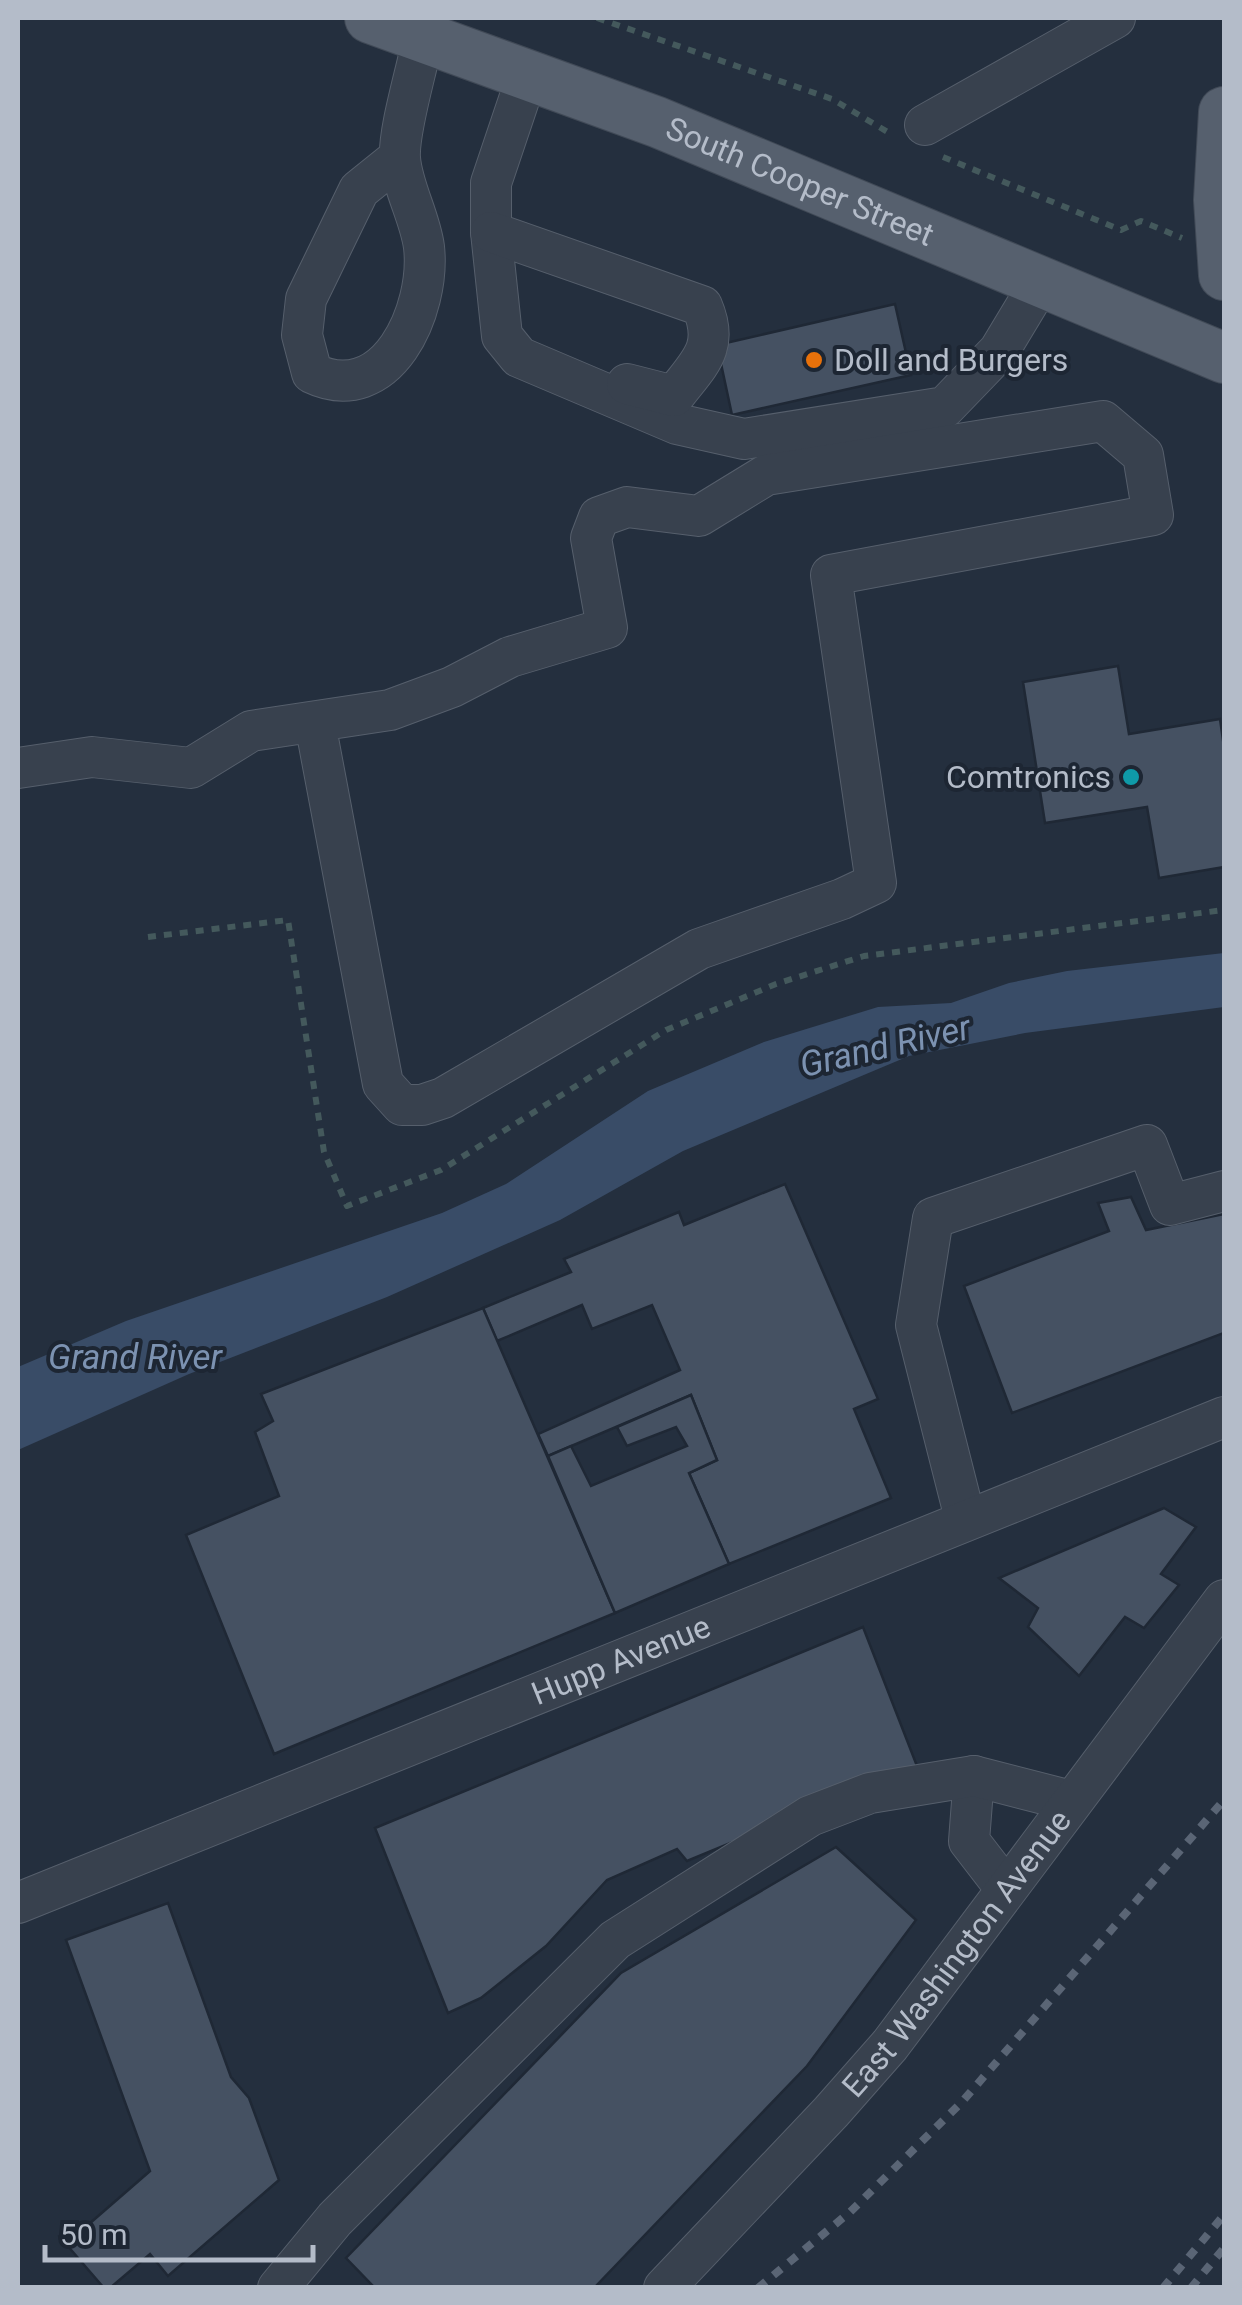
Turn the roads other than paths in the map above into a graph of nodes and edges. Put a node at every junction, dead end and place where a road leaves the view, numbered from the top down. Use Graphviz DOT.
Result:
graph roads {
  1 [pos="370,18"];
  2 [pos="1115,18"];
  3 [pos="424,36"];
  4 [pos="528,73"];
  5 [pos="1224,112"];
  6 [pos="919,138"];
  7 [pos="400,157"];
  8 [pos="490,232"];
  9 [pos="1224,274"];
  10 [pos="1040,284"];
  11 [pos="518,356"];
  12 [pos="1224,358"];
  13 [pos="315,723"];
  14 [pos="18,768"];
  15 [pos="1224,1191"];
  16 [pos="1224,1417"];
  17 [pos="966,1518"];
  18 [pos="1224,1600"];
  19 [pos="974,1776"];
  20 [pos="1071,1801"];
  21 [pos="1006,1889"];
  22 [pos="18,1903"];
  23 [pos="278,2288"];
  24 [pos="664,2288"];
  1 -- 3 [label="main road, South Cooper Street"];
  2 -- 6 [label="street"];
  3 -- 4 [label="main road, South Cooper Street"];
  3 -- 7 [label="street"];
  4 -- 8 [label="street"];
  4 -- 10 [label="main road, South Cooper Street"];
  5 -- 9 [label="main road"];
  7 -- 7 [label="street"];
  8 -- 11 [label="street"];
  8 -- 11 [label="street"];
  10 -- 11 [label="street"];
  10 -- 12 [label="main road, South Cooper Street"];
  13 -- 13 [label="street"];
  13 -- 14 [label="street"];
  15 -- 17 [label="street"];
  16 -- 17 [label="street, Hupp Avenue"];
  17 -- 22 [label="street, Hupp Avenue"];
  18 -- 20 [label="street, East Washington Avenue"];
  19 -- 20 [label="street"];
  19 -- 21 [label="street"];
  19 -- 23 [label="street"];
  20 -- 21 [label="street, East Washington Avenue"];
  21 -- 24 [label="street, East Washington Avenue"];
}
